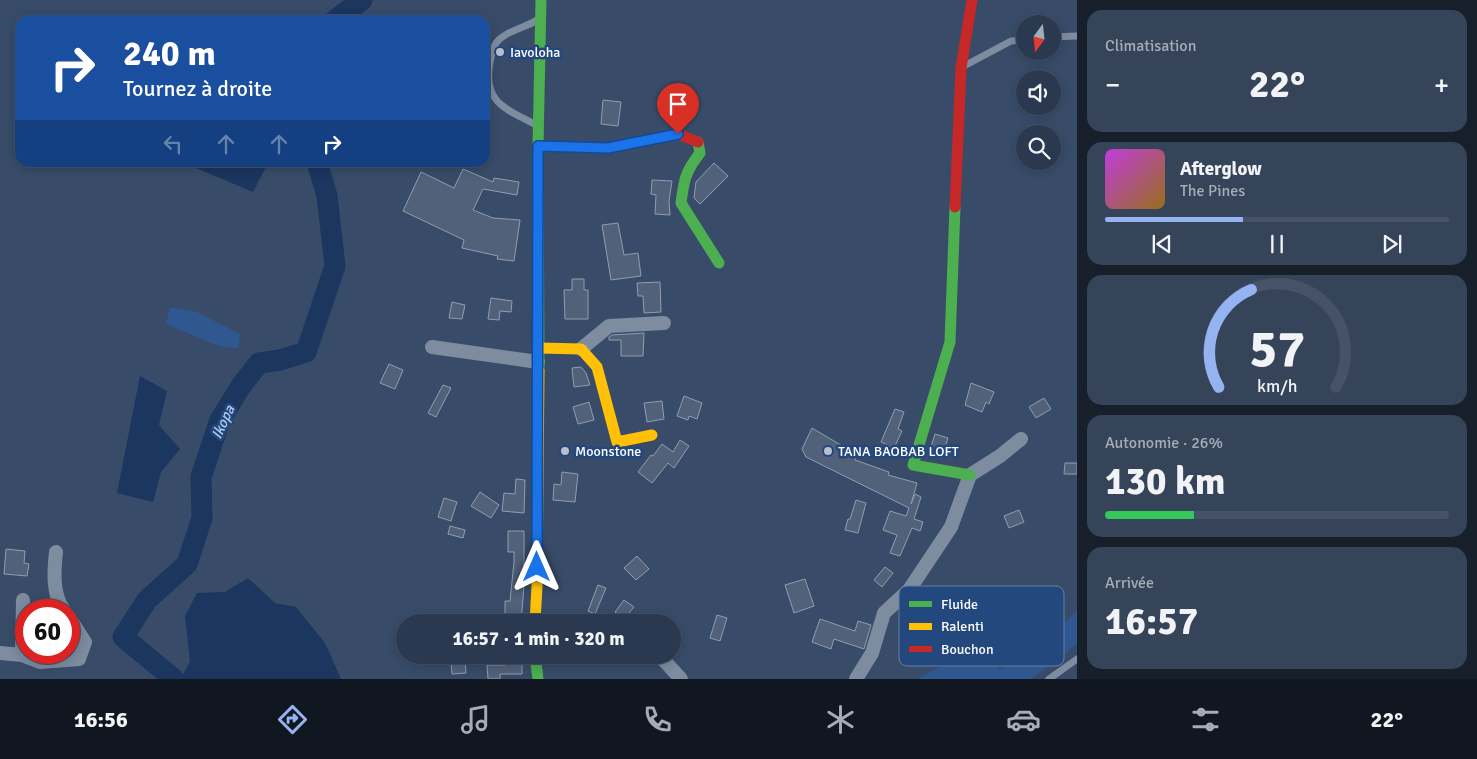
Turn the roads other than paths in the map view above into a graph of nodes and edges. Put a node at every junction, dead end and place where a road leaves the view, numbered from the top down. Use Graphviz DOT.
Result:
graph roads {
  1 [pos="542,0"];
  2 [pos="972,0"];
  3 [pos="541,17"];
  4 [pos="1077,36"];
  5 [pos="1061,37"];
  6 [pos="1016,41"];
  7 [pos="490,66"];
  8 [pos="961,68"];
  9 [pos="490,87"];
  10 [pos="538,126"];
  11 [pos="538,146"];
  12 [pos="719,263"];
  13 [pos="664,323"];
  14 [pos="432,347"];
  15 [pos="581,349"];
  16 [pos="538,355"];
  17 [pos="652,435"];
  18 [pos="1021,440"];
  19 [pos="970,475"];
  20 [pos="56,552"];
  21 [pos="912,586"];
  22 [pos="59,599"];
  23 [pos="899,600"];
  24 [pos="535,614"];
  25 [pos="80,634"];
  26 [pos="0,653"];
  27 [pos="15,655"];
  28 [pos="80,656"];
  29 [pos="1077,658"];
  30 [pos="536,664"];
  31 [pos="667,664"];
  32 [pos="538,679"];
  33 [pos="681,679"];
  34 [pos="856,679"];
  35 [pos="1049,679"];
  1 -- 3 [label="street"];
  2 -- 8 [label="street"];
  3 -- 7 [label="lane"];
  3 -- 10 [label="street"];
  4 -- 5 [label="lane"];
  6 -- 8 [label="lane"];
  8 -- 19 [label="street"];
  9 -- 10 [label="lane"];
  10 -- 11 [label="street"];
  11 -- 12 [label="street"];
  11 -- 16 [label="street"];
  13 -- 15 [label="street"];
  14 -- 16 [label="street"];
  15 -- 16 [label="street"];
  15 -- 17 [label="street"];
  16 -- 24 [label="street"];
  18 -- 19 [label="street"];
  19 -- 21 [label="street"];
  20 -- 22 [label="street"];
  23 -- 34 [label="street"];
  25 -- 28 [label="street"];
  26 -- 27 [label="street"];
  29 -- 35 [label="lane"];
  30 -- 32 [label="street"];
  31 -- 33 [label="street"];
}
